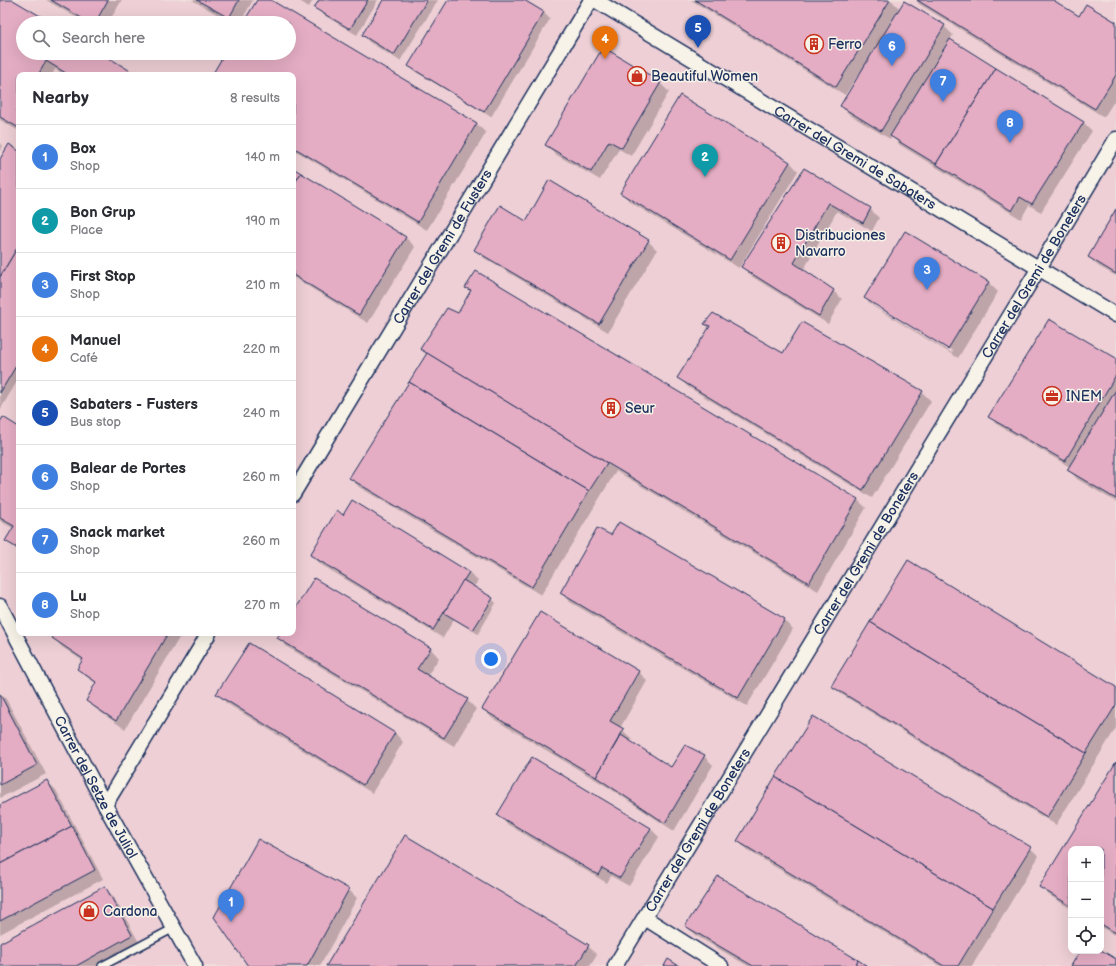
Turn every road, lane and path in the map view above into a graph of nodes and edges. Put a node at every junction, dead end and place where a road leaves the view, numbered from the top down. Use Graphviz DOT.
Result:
graph roads {
  1 [pos="591,0"];
  2 [pos="595,0"];
  3 [pos="1116,139"];
  4 [pos="1039,268"];
  5 [pos="1116,315"];
  6 [pos="296,489"];
  7 [pos="0,606"];
  8 [pos="207,636"];
  9 [pos="105,805"];
  10 [pos="645,918"];
  11 [pos="174,928"];
  12 [pos="102,966"];
  13 [pos="195,966"];
  14 [pos="615,966"];
  15 [pos="721,966"];
  1 -- 6 [label="street, Carrer del Gremi de Fusters"];
  2 -- 4 [label="street, Carrer del Gremi de Sabaters"];
  3 -- 4 [label="street, Carrer del Gremi de Boneters"];
  4 -- 5 [label="street, Carrer del Gremi de Sabaters"];
  4 -- 10 [label="street, Carrer del Gremi de Boneters"];
  7 -- 9 [label="street, Carrer del Setze de Juliol"];
  8 -- 9 [label="street"];
  9 -- 11 [label="street, Carrer del Setze de Juliol"];
  10 -- 14 [label="street, Carrer del Gremi de Boneters"];
  10 -- 15 [label="street"];
  11 -- 12 [label="lane"];
  11 -- 13 [label="street, Carrer del Setze de Juliol"];
}
